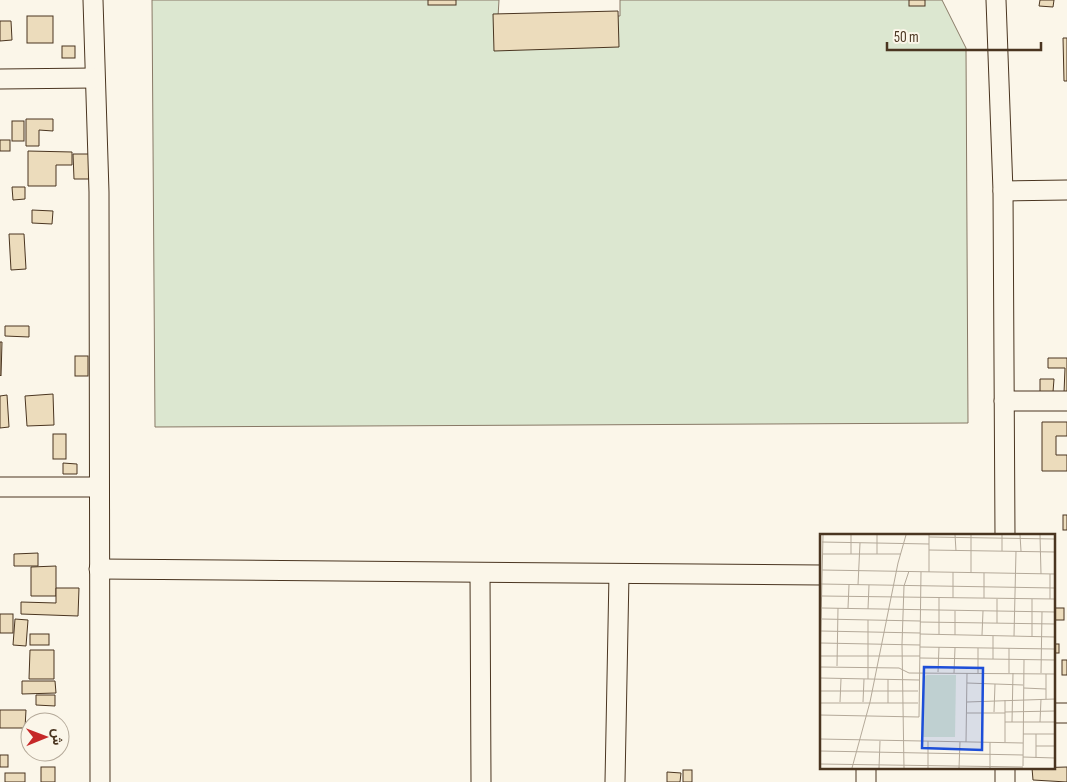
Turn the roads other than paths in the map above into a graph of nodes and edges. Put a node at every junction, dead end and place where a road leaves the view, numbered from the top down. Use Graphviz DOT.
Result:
graph roads {
  1 [pos="93,0"];
  2 [pos="996,0"];
  3 [pos="94,78"];
  4 [pos="0,79"];
  5 [pos="1067,190"];
  6 [pos="1003,191"];
  7 [pos="1004,401"];
  8 [pos="1067,401"];
  9 [pos="0,487"];
  10 [pos="99,487"];
  11 [pos="1005,534"];
  12 [pos="100,569"];
  13 [pos="480,574"];
  14 [pos="619,574"];
  15 [pos="820,575"];
  16 [pos="1067,713"];
  17 [pos="1054,714"];
  18 [pos="100,782"];
  19 [pos="481,782"];
  20 [pos="615,782"];
  1 -- 3 [label="street"];
  2 -- 6 [label="street"];
  3 -- 4 [label="street"];
  3 -- 10 [label="street"];
  5 -- 6 [label="street"];
  6 -- 7 [label="street"];
  7 -- 8 [label="street"];
  7 -- 11 [label="street"];
  9 -- 10 [label="street"];
  10 -- 12 [label="street"];
  12 -- 13 [label="street"];
  12 -- 18 [label="street"];
  13 -- 14 [label="street"];
  13 -- 19 [label="street"];
  14 -- 15 [label="street"];
  14 -- 20 [label="street"];
  16 -- 17 [label="street"];
}
